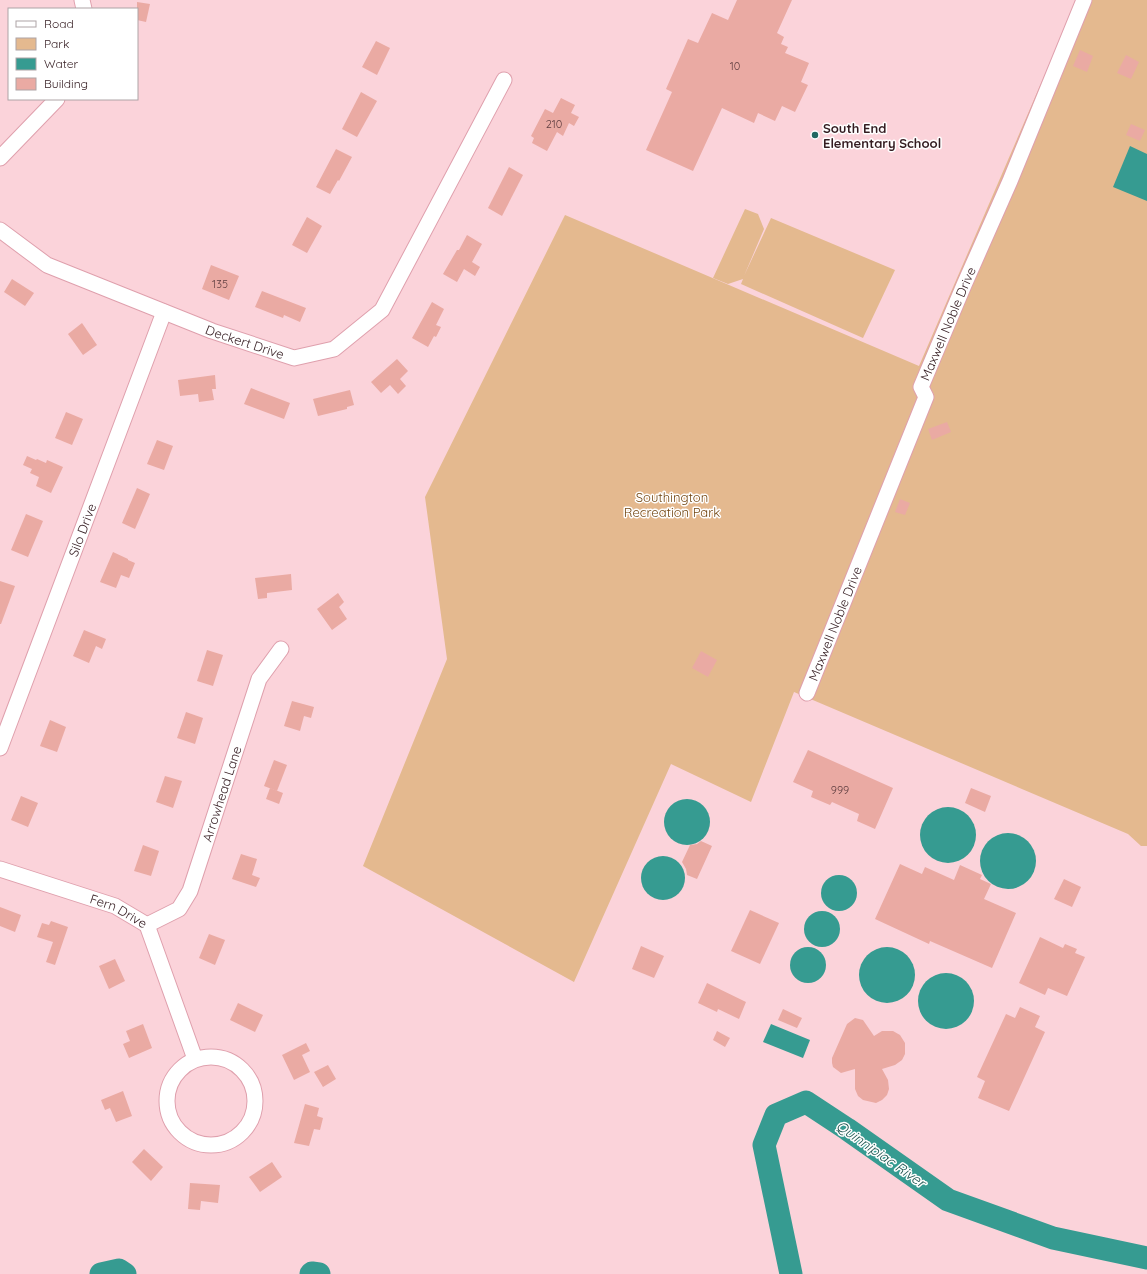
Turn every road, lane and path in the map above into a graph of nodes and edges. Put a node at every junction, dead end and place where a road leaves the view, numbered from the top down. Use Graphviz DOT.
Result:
graph roads {
  1 [pos="1084,0"];
  2 [pos="504,80"];
  3 [pos="56,100"];
  4 [pos="0,158"];
  5 [pos="0,230"];
  6 [pos="164,312"];
  7 [pos="281,649"];
  8 [pos="807,693"];
  9 [pos="0,748"];
  10 [pos="0,869"];
  11 [pos="147,925"];
  12 [pos="195,1059"];
  1 -- 8 [label="street, Maxwell Noble Drive"];
  2 -- 6 [label="street, Deckert Drive"];
  3 -- 4 [label="street"];
  5 -- 6 [label="street, Deckert Drive"];
  6 -- 9 [label="street, Silo Drive"];
  7 -- 11 [label="street, Arrowhead Lane"];
  10 -- 11 [label="street, Fern Drive"];
  11 -- 12 [label="street, Fern Drive"];
  12 -- 12 [label="street"];
}
